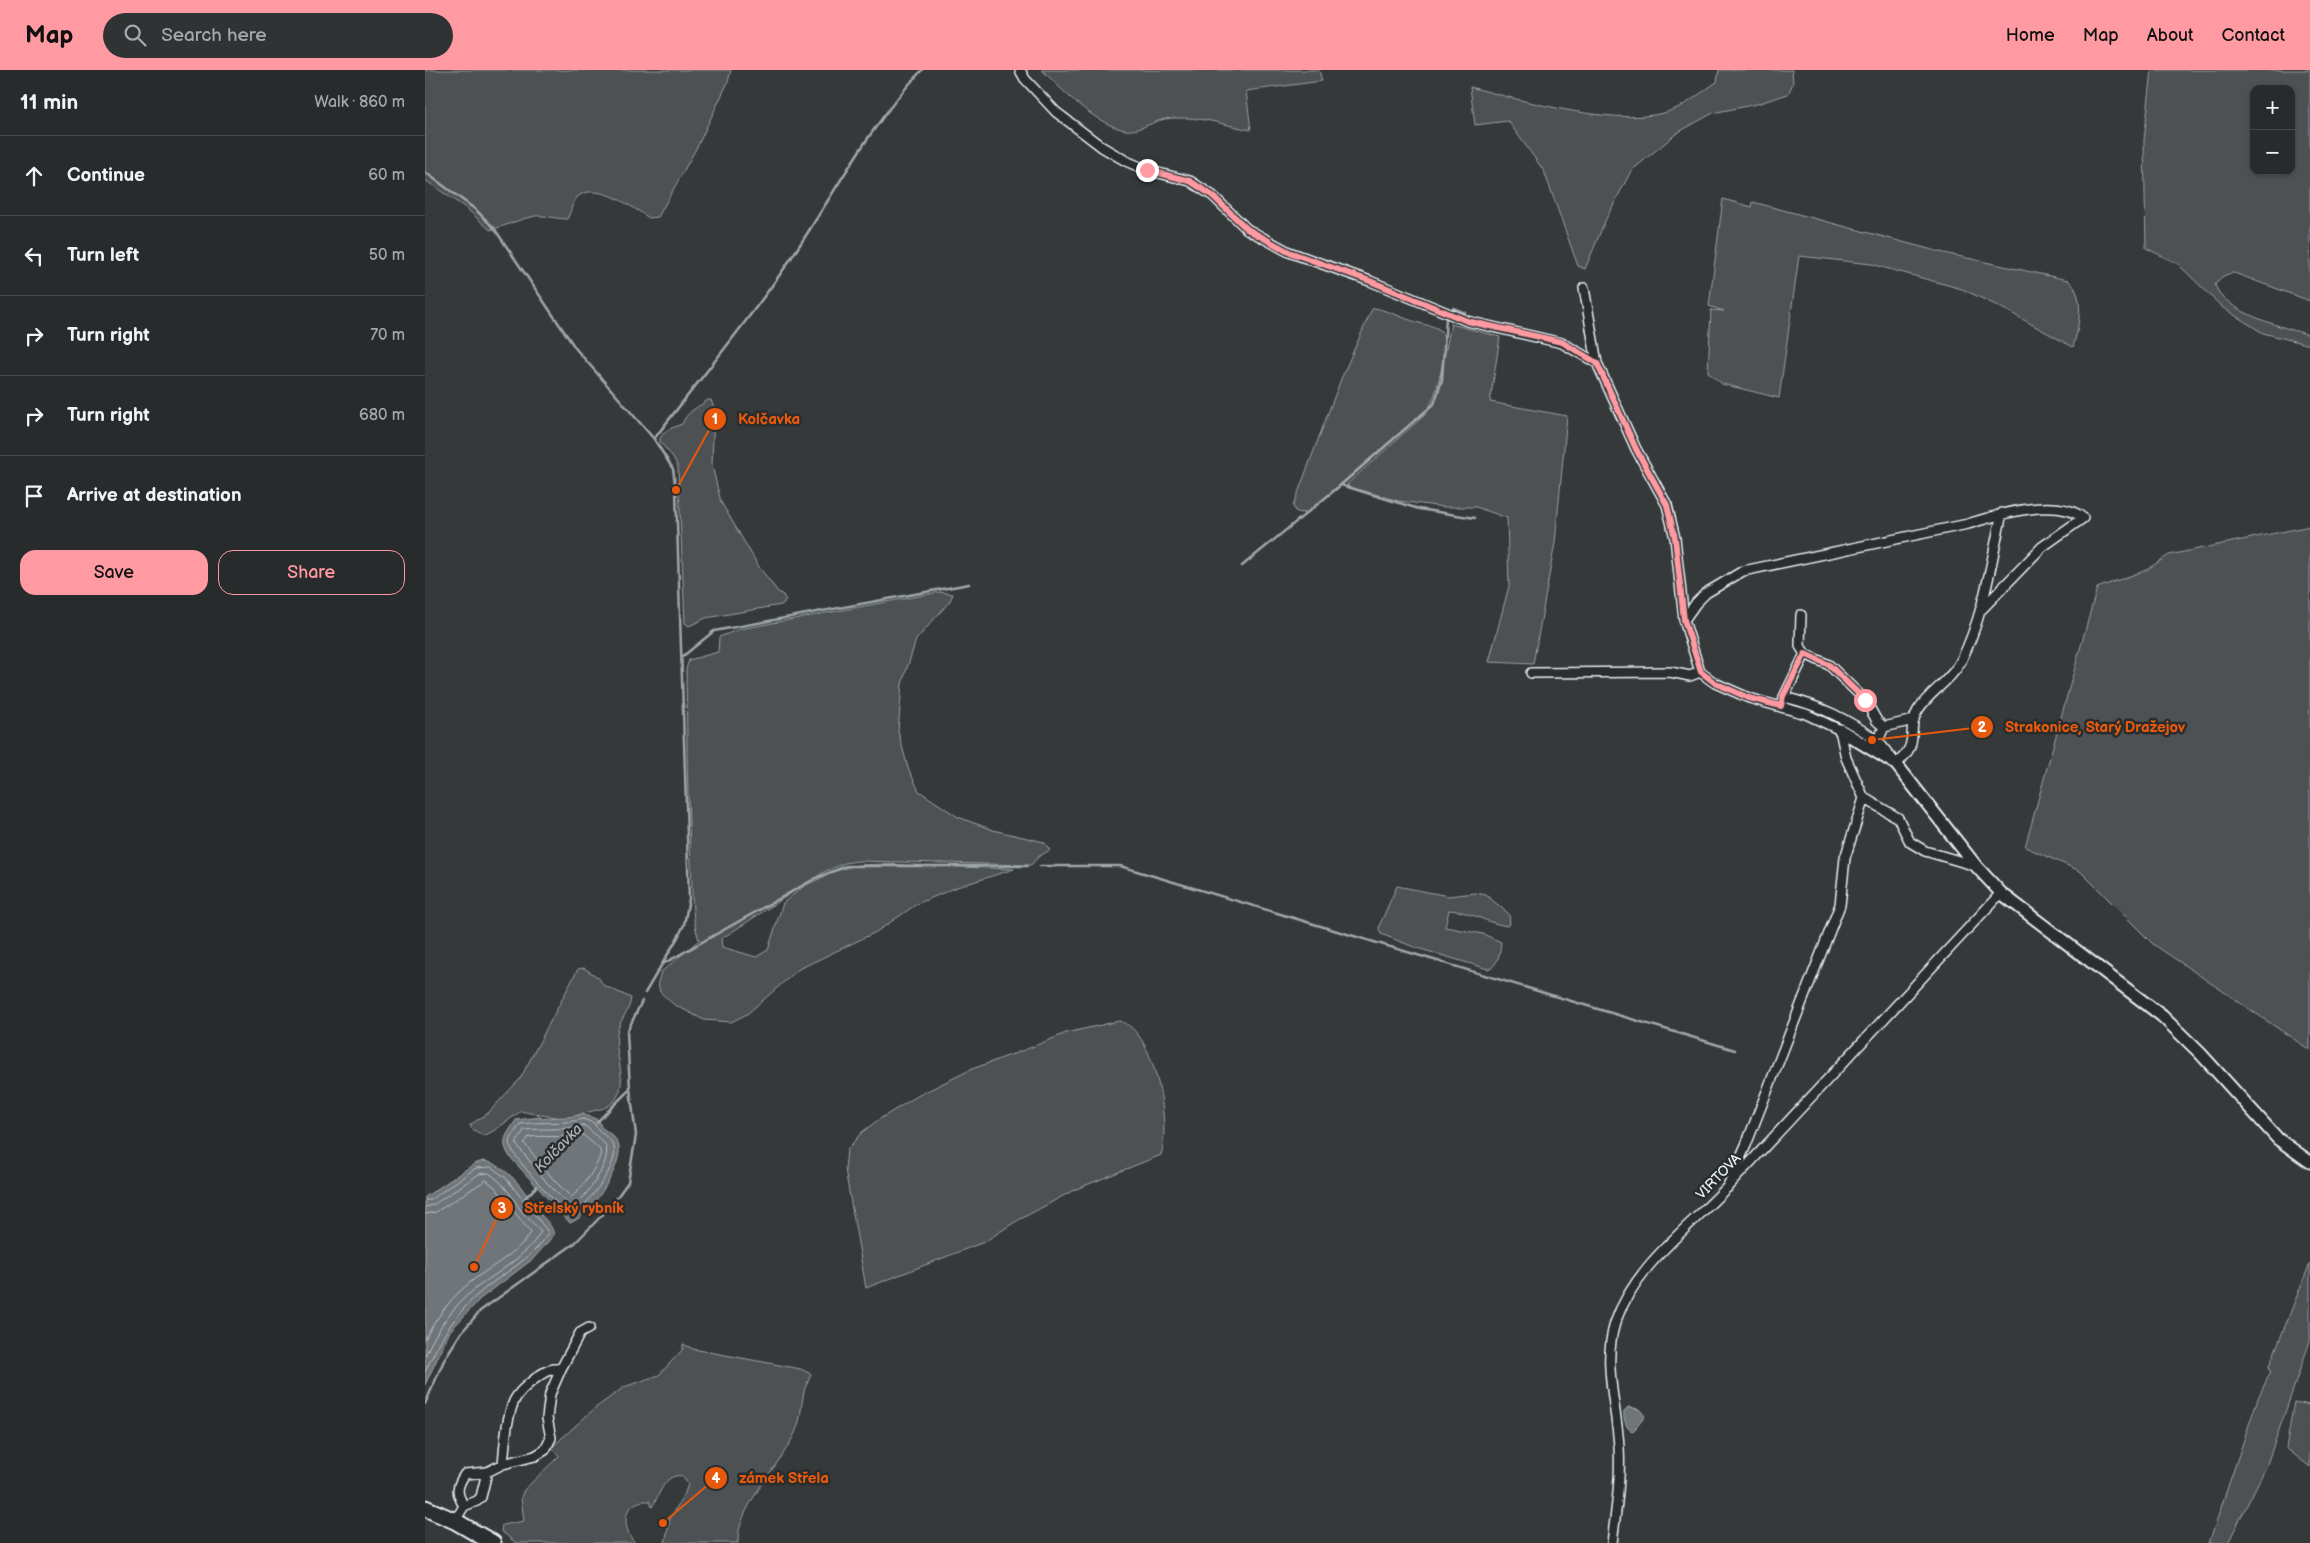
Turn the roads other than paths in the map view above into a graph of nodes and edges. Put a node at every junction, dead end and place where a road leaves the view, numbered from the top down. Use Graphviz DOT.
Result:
graph roads {
  1 [pos="1020,70"];
  2 [pos="1584,288"];
  3 [pos="1597,363"];
  4 [pos="2002,513"];
  5 [pos="1680,592"];
  6 [pos="1696,603"];
  7 [pos="1982,609"];
  8 [pos="1801,614"];
  9 [pos="1684,620"];
  10 [pos="1805,654"];
  11 [pos="1701,672"];
  12 [pos="1531,673"];
  13 [pos="1783,696"];
  14 [pos="1781,706"];
  15 [pos="1914,720"];
  16 [pos="1884,727"];
  17 [pos="1840,730"];
  18 [pos="1879,741"];
  19 [pos="1896,764"];
  20 [pos="1864,798"];
  21 [pos="1976,866"];
  22 [pos="2001,892"];
  23 [pos="2310,1162"];
  24 [pos="1727,1188"];
  25 [pos="589,1328"];
  26 [pos="561,1369"];
  27 [pos="503,1464"];
  28 [pos="487,1472"];
  29 [pos="464,1506"];
  30 [pos="425,1508"];
  31 [pos="455,1521"];
  32 [pos="493,1543"];
  33 [pos="1612,1543"];
  1 -- 3 [label="street"];
  2 -- 3 [label="street"];
  3 -- 5 [label="street"];
  4 -- 6 [label="street"];
  4 -- 7 [label="street"];
  4 -- 7 [label="street"];
  5 -- 6 [label="street"];
  5 -- 9 [label="street"];
  6 -- 9 [label="street"];
  7 -- 15 [label="street"];
  8 -- 10 [label="street"];
  9 -- 11 [label="street"];
  10 -- 13 [label="street"];
  10 -- 16 [label="street"];
  11 -- 12 [label="street"];
  11 -- 14 [label="street"];
  13 -- 14 [label="street"];
  13 -- 18 [label="street"];
  14 -- 17 [label="street"];
  15 -- 16 [label="street"];
  15 -- 19 [label="street"];
  16 -- 18 [label="street"];
  17 -- 19 [label="street"];
  17 -- 20 [label="street"];
  18 -- 19 [label="street"];
  19 -- 21 [label="street"];
  20 -- 21 [label="street"];
  20 -- 24 [label="street"];
  21 -- 22 [label="street"];
  22 -- 23 [label="street"];
  22 -- 24 [label="street, VIRTOVA"];
  24 -- 33 [label="street, VIRTOVA"];
  25 -- 26 [label="street"];
  26 -- 27 [label="street"];
  26 -- 27 [label="street"];
  27 -- 28 [label="street"];
  28 -- 29 [label="street"];
  28 -- 29 [label="street"];
  29 -- 31 [label="street"];
  30 -- 31 [label="main road"];
  31 -- 32 [label="main road"];
}
